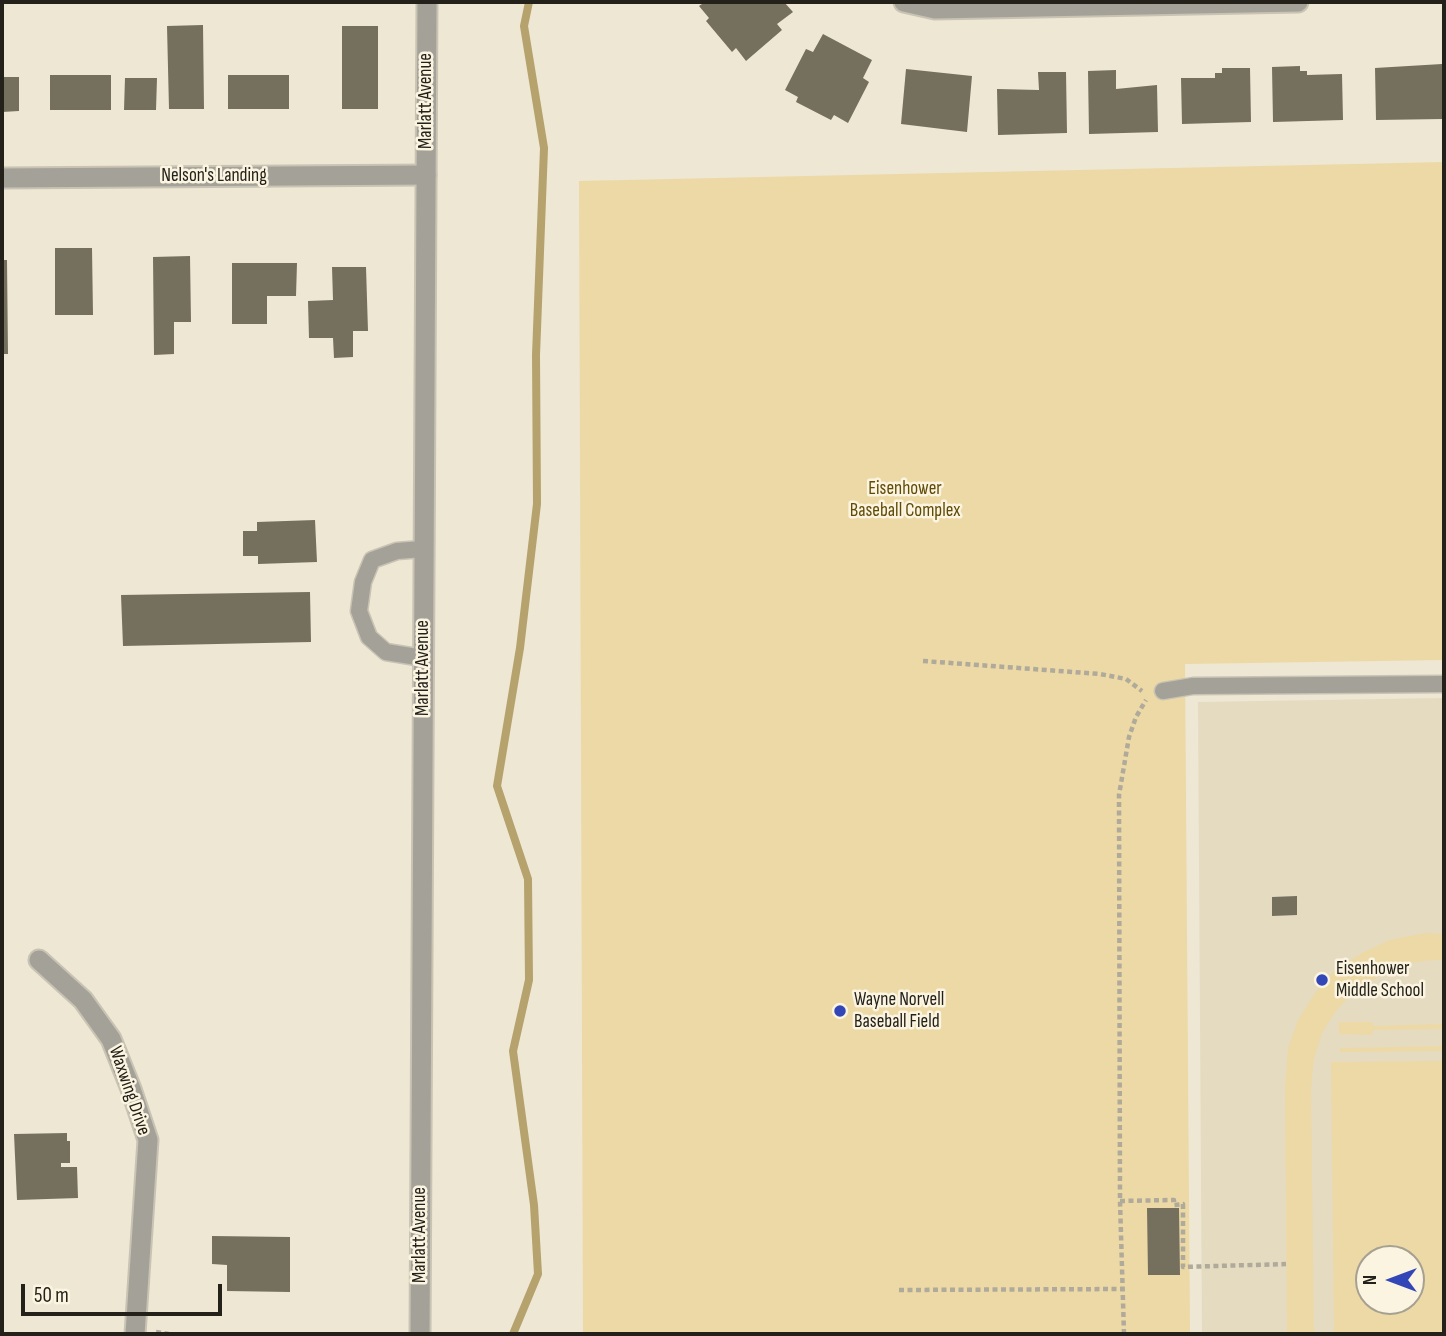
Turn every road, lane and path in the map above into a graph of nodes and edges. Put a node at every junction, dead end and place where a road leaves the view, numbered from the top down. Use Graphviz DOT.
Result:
graph roads {
  1 [pos="427,2"];
  2 [pos="904,2"];
  3 [pos="1298,2"];
  4 [pos="1085,4"];
  5 [pos="426,175"];
  6 [pos="2,178"];
  7 [pos="423,549"];
  8 [pos="423,658"];
  9 [pos="923,661"];
  10 [pos="1444,684"];
  11 [pos="1163,691"];
  12 [pos="39,960"];
  13 [pos="1120,1201"];
  14 [pos="1286,1264"];
  15 [pos="1123,1289"];
  16 [pos="899,1290"];
  17 [pos="135,1334"];
  18 [pos="420,1334"];
  19 [pos="1124,1334"];
  1 -- 5 [label="street, Marlatt Avenue"];
  2 -- 4 [label="street"];
  3 -- 4 [label="street"];
  5 -- 6 [label="street, Nelson's Landing"];
  5 -- 7 [label="street, Marlatt Avenue"];
  7 -- 8 [label="street, Marlatt Avenue"];
  7 -- 8 [label="lane"];
  8 -- 18 [label="street, Marlatt Avenue"];
  9 -- 13 [label="path"];
  10 -- 11 [label="lane"];
  12 -- 17 [label="street, Waxwing Drive"];
  13 -- 14 [label="path"];
  13 -- 15 [label="path"];
  15 -- 16 [label="path"];
  15 -- 19 [label="path"];
}
